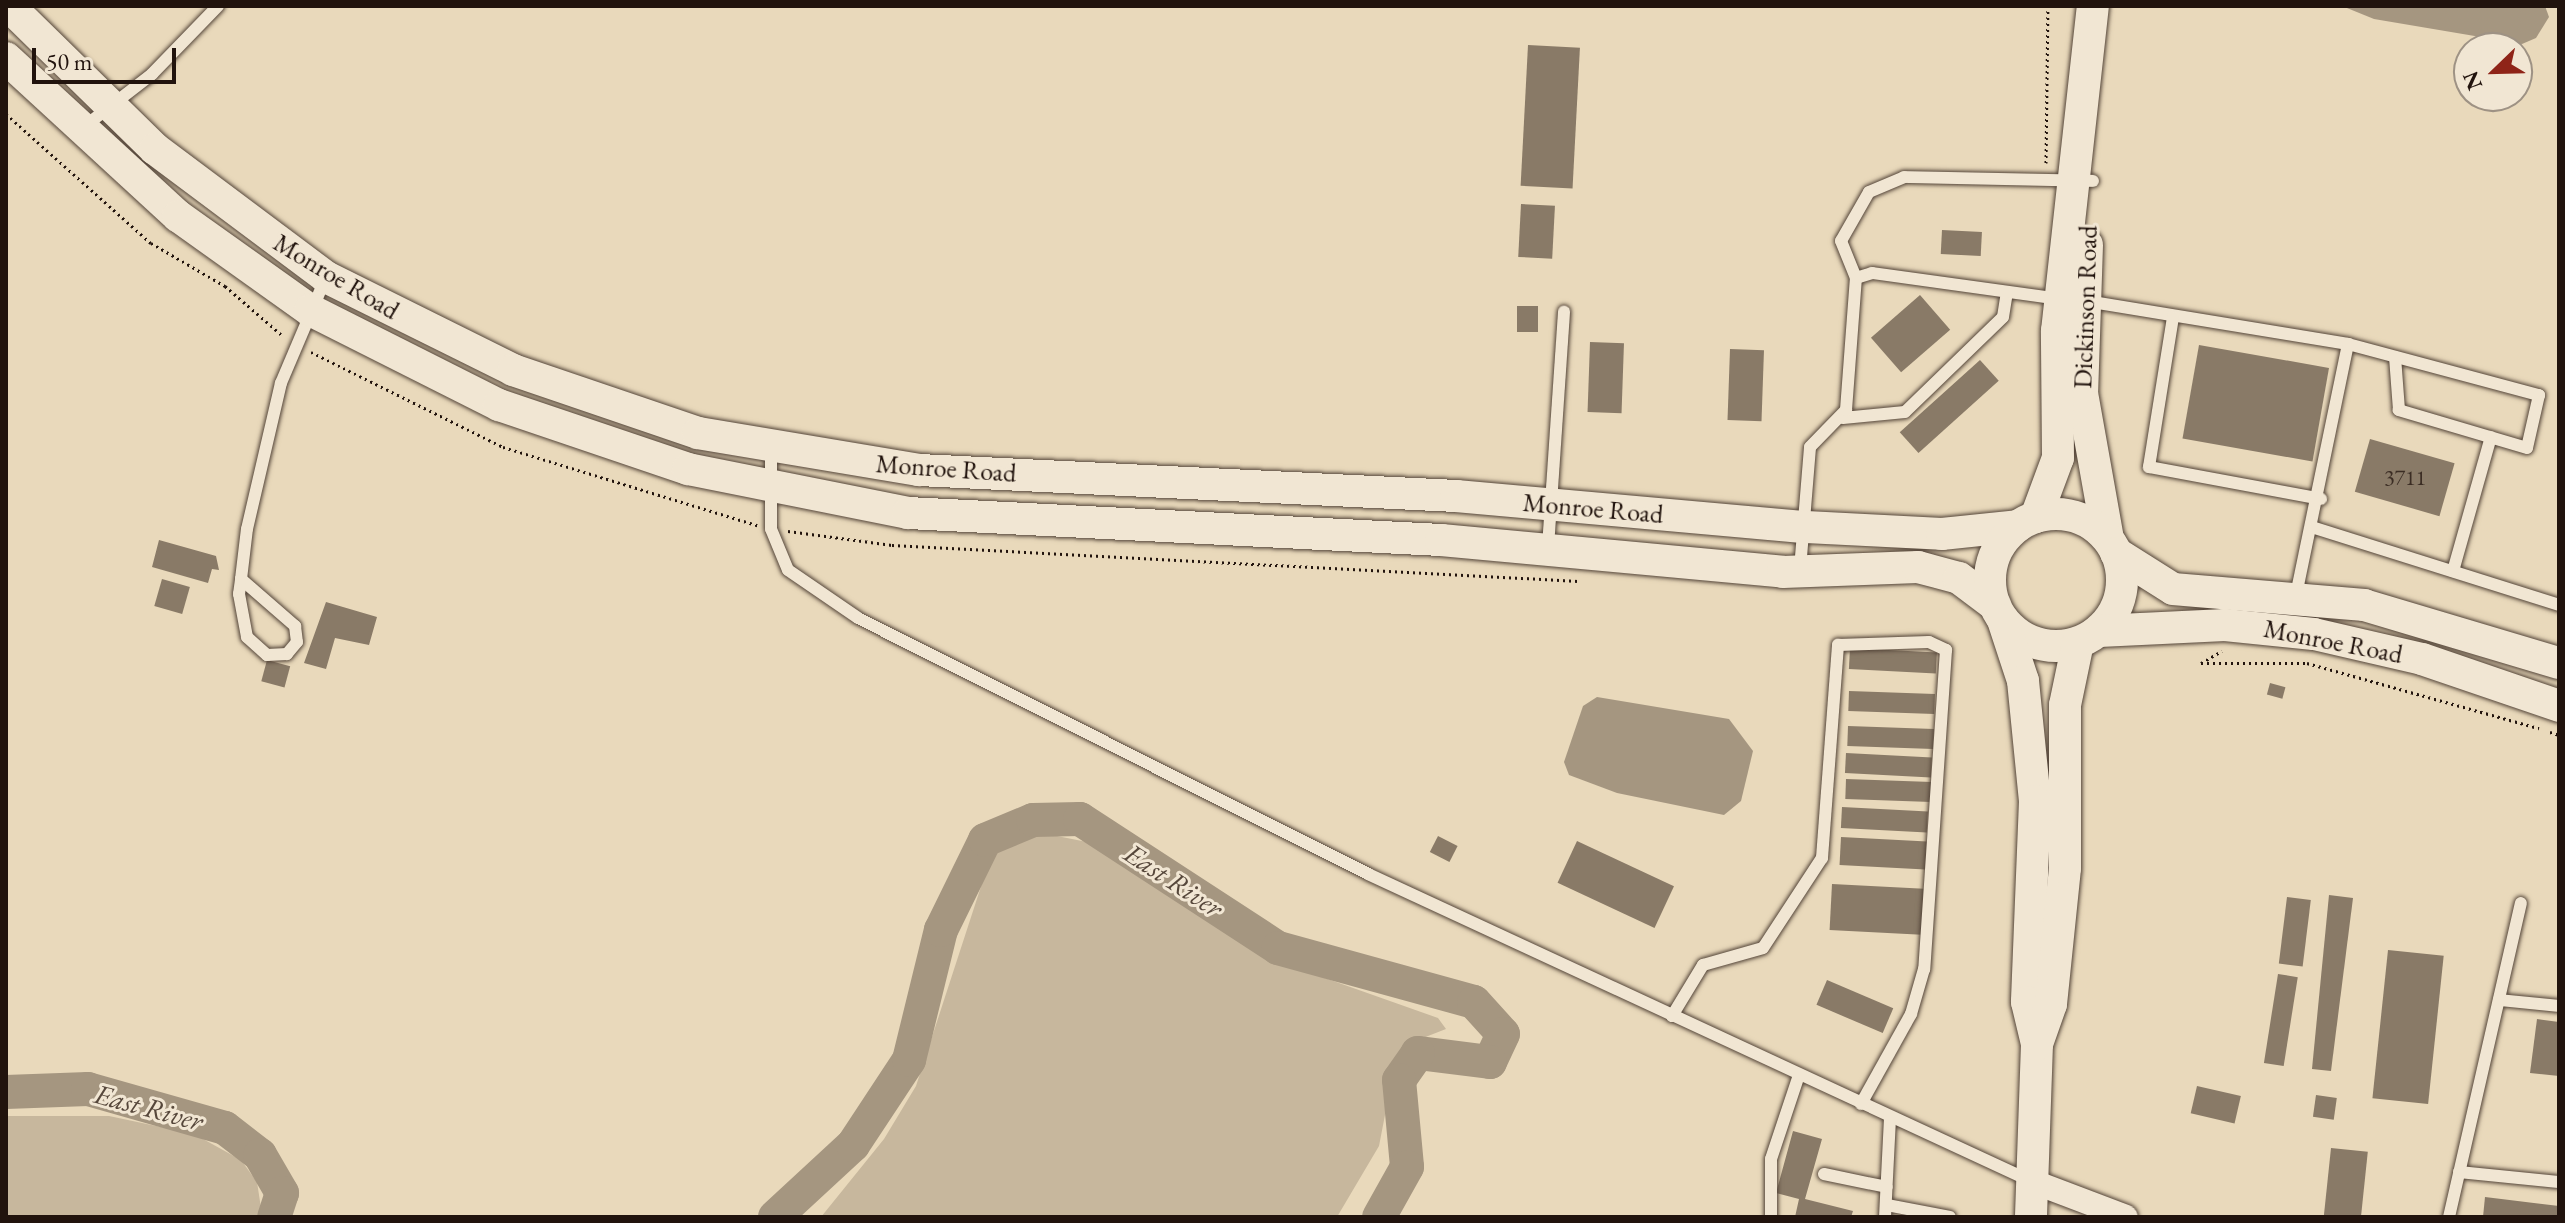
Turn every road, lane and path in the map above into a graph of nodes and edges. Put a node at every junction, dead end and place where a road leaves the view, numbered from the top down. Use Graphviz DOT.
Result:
graph roads {
  1 [pos="9,6"];
  2 [pos="218,6"];
  3 [pos="2048,6"];
  4 [pos="2093,6"];
  5 [pos="6,58"];
  6 [pos="105,104"];
  7 [pos="80,131"];
  8 [pos="2071,180"];
  9 [pos="326,277"];
  10 [pos="1856,278"];
  11 [pos="2006,297"];
  12 [pos="2071,300"];
  13 [pos="310,310"];
  14 [pos="1564,312"];
  15 [pos="2173,317"];
  16 [pos="2348,344"];
  17 [pos="2395,357"];
  18 [pos="1843,418"];
  19 [pos="2491,437"];
  20 [pos="771,450"];
  21 [pos="770,489"];
  22 [pos="2321,499"];
  23 [pos="1549,505"];
  24 [pos="2027,522"];
  25 [pos="1806,527"];
  26 [pos="2315,528"];
  27 [pos="2112,546"];
  28 [pos="1548,550"];
  29 [pos="2453,571"];
  30 [pos="1800,572"];
  31 [pos="241,579"];
  32 [pos="2296,596"];
  33 [pos="2559,605"];
  34 [pos="1999,613"];
  35 [pos="2089,637"];
  36 [pos="2201,663"];
  37 [pos="2559,663"];
  38 [pos="2559,706"];
  39 [pos="2559,735"];
  40 [pos="2521,903"];
  41 [pos="2499,1000"];
  42 [pos="2559,1006"];
  43 [pos="1672,1016"];
  44 [pos="2037,1044"];
  45 [pos="1799,1075"];
  46 [pos="1861,1104"];
  47 [pos="1890,1118"];
  48 [pos="2459,1172"];
  49 [pos="1824,1174"];
  50 [pos="2034,1182"];
  51 [pos="2559,1182"];
  52 [pos="1887,1187"];
  53 [pos="1886,1211"];
  54 [pos="1771,1217"];
  55 [pos="1950,1217"];
  56 [pos="2031,1217"];
  57 [pos="2126,1217"];
  58 [pos="2449,1217"];
  1 -- 6 [label="main road, Monroe Road"];
  2 -- 6 [label="lane"];
  3 -- 8 [label="path"];
  4 -- 8 [label="main road, Dickinson Road"];
  5 -- 7 [label="main road, Monroe Road"];
  6 -- 7 [label="lane"];
  6 -- 9 [label="main road, Monroe Road"];
  7 -- 13 [label="main road, Monroe Road"];
  8 -- 10 [label="lane"];
  8 -- 12 [label="main road, Dickinson Road"];
  9 -- 13 [label="lane"];
  9 -- 20 [label="main road, Monroe Road"];
  10 -- 11 [label="lane"];
  10 -- 18 [label="lane"];
  11 -- 12 [label="lane"];
  11 -- 18 [label="lane"];
  12 -- 15 [label="lane"];
  12 -- 24 [label="main road, Dickinson Road"];
  12 -- 27 [label="main road, Dickinson Road"];
  13 -- 21 [label="main road, Monroe Road"];
  13 -- 31 [label="lane"];
  14 -- 23 [label="lane"];
  15 -- 16 [label="lane"];
  15 -- 22 [label="lane"];
  16 -- 17 [label="lane"];
  16 -- 22 [label="lane"];
  17 -- 19 [label="lane"];
  17 -- 19 [label="lane"];
  18 -- 25 [label="lane"];
  19 -- 29 [label="lane"];
  20 -- 21 [label="lane"];
  20 -- 23 [label="main road, Monroe Road"];
  21 -- 28 [label="main road, Monroe Road"];
  21 -- 43 [label="lane"];
  22 -- 26 [label="lane"];
  23 -- 25 [label="main road, Monroe Road"];
  23 -- 28 [label="lane"];
  24 -- 25 [label="main road, Monroe Road"];
  24 -- 27 [label="main road"];
  24 -- 34 [label="main road"];
  25 -- 30 [label="lane"];
  26 -- 29 [label="lane"];
  26 -- 32 [label="lane"];
  27 -- 32 [label="main road, Monroe Road"];
  27 -- 35 [label="main road"];
  28 -- 30 [label="main road, Monroe Road"];
  29 -- 33 [label="lane"];
  30 -- 34 [label="main road, Monroe Road"];
  31 -- 31 [label="lane"];
  32 -- 37 [label="main road, Monroe Road"];
  34 -- 35 [label="main road"];
  34 -- 44 [label="main road"];
  35 -- 38 [label="main road, Monroe Road"];
  35 -- 44 [label="main road"];
  36 -- 39 [label="path"];
  40 -- 41 [label="lane"];
  41 -- 42 [label="lane"];
  41 -- 48 [label="lane"];
  43 -- 45 [label="lane"];
  43 -- 46 [label="lane"];
  44 -- 50 [label="main road"];
  45 -- 46 [label="lane"];
  45 -- 54 [label="lane"];
  46 -- 47 [label="lane"];
  47 -- 50 [label="lane"];
  47 -- 52 [label="lane"];
  48 -- 51 [label="lane"];
  48 -- 58 [label="lane"];
  49 -- 52 [label="lane"];
  50 -- 56 [label="main road"];
  50 -- 57 [label="street"];
  52 -- 53 [label="lane"];
  53 -- 55 [label="lane"];
}
